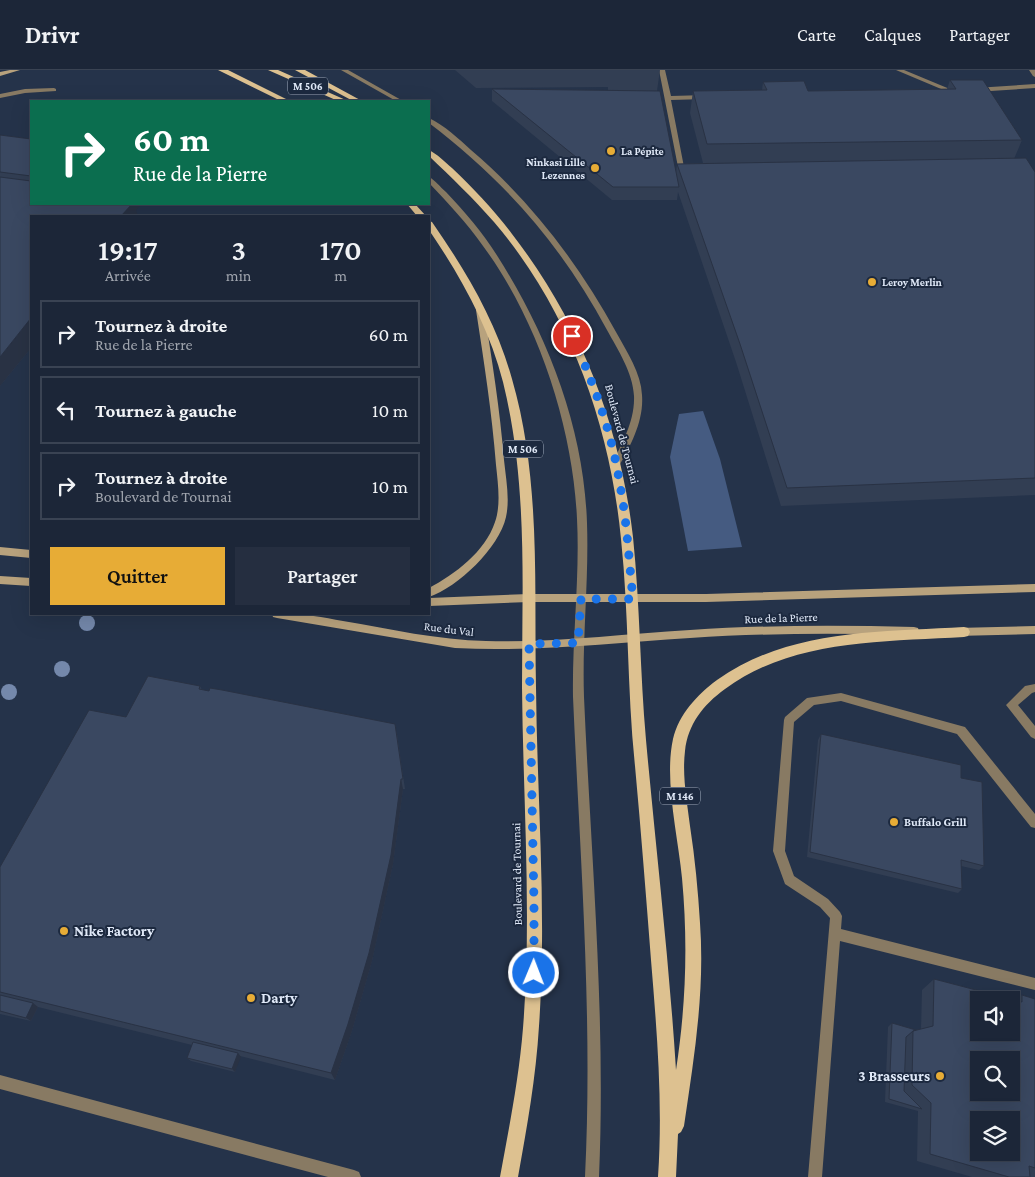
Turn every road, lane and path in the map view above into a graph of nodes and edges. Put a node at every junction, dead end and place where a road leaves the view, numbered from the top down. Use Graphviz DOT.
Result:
graph roads {
  1 [pos="17,70"];
  2 [pos="222,70"];
  3 [pos="272,70"];
  4 [pos="299,70"];
  5 [pos="344,70"];
  6 [pos="662,70"];
  7 [pos="899,70"];
  8 [pos="1032,70"];
  9 [pos="0,74"];
  10 [pos="1035,75"];
  11 [pos="1035,86"];
  12 [pos="54,90"];
  13 [pos="970,91"];
  14 [pos="963,92"];
  15 [pos="956,93"];
  16 [pos="938,94"];
  17 [pos="0,96"];
  18 [pos="717,97"];
  19 [pos="668,98"];
  20 [pos="284,100"];
  21 [pos="342,100"];
  22 [pos="356,100"];
  23 [pos="398,100"];
  24 [pos="958,102"];
  25 [pos="430,121"];
  26 [pos="430,153"];
  27 [pos="681,167"];
  28 [pos="430,180"];
  29 [pos="412,205"];
  30 [pos="421,215"];
  31 [pos="430,226"];
  32 [pos="480,306"];
  33 [pos="616,464"];
  34 [pos="0,551"];
  35 [pos="30,554"];
  36 [pos="0,580"];
  37 [pos="30,582"];
  38 [pos="1035,588"];
  39 [pos="430,592"];
  40 [pos="529,598"];
  41 [pos="581,599"];
  42 [pos="633,599"];
  43 [pos="430,602"];
  44 [pos="283,615"];
  45 [pos="1035,630"];
  46 [pos="964,632"];
  47 [pos="634,639"];
  48 [pos="578,643"];
  49 [pos="529,644"];
  50 [pos="1035,688"];
  51 [pos="1035,734"];
  52 [pos="1035,823"];
  53 [pos="835,934"];
  54 [pos="1035,984"];
  55 [pos="0,1082"];
  56 [pos="667,1175"];
  57 [pos="354,1177"];
  58 [pos="509,1177"];
  59 [pos="592,1177"];
  60 [pos="815,1177"];
  1 -- 9 [label="main road"];
  2 -- 20 [label="main road, M 506"];
  3 -- 21 [label="main road, M 506"];
  4 -- 22 [label="main road, M 506"];
  5 -- 23 [label="street"];
  6 -- 19 [label="street"];
  7 -- 15 [label="street"];
  8 -- 10 [label="street"];
  11 -- 13 [label="street"];
  12 -- 17 [label="street"];
  14 -- 15 [label="street"];
  15 -- 16 [label="street"];
  15 -- 24 [label="street"];
  18 -- 19 [label="street"];
  19 -- 27 [label="street"];
  25 -- 33 [label="street"];
  26 -- 33 [label="main road, Boulevard de Tournai"];
  28 -- 41 [label="street"];
  29 -- 30 [label="main road"];
  31 -- 32 [label="main road, Boulevard de Tournai / M 506"];
  32 -- 39 [label="main road, M 506"];
  32 -- 40 [label="main road, Boulevard de Tournai / M 506"];
  33 -- 42 [label="main road, Boulevard de Tournai"];
  34 -- 35 [label="main road"];
  36 -- 37 [label="main road"];
  38 -- 42 [label="main road, Rue de la Pierre"];
  40 -- 41 [label="main road"];
  40 -- 43 [label="main road, Rue du Val"];
  40 -- 49 [label="main road, Boulevard de Tournai / M 506"];
  41 -- 42 [label="main road"];
  41 -- 48 [label="street"];
  42 -- 47 [label="main road, Boulevard de Tournai / M 146"];
  44 -- 49 [label="main road, Rue du Val"];
  45 -- 46 [label="main road, Rue de la Pierre / M 146"];
  46 -- 47 [label="main road, Rue de la Pierre / M 146"];
  46 -- 56 [label="main road, M 146"];
  47 -- 48 [label="main road, Rue de la Pierre / M 146"];
  47 -- 56 [label="main road, Boulevard de Tournai / M 146"];
  48 -- 49 [label="main road, Rue de la Pierre / M 146"];
  48 -- 59 [label="street"];
  49 -- 58 [label="main road, Boulevard de Tournai"];
  50 -- 51 [label="street"];
  52 -- 53 [label="street"];
  53 -- 54 [label="street"];
  53 -- 60 [label="street"];
  55 -- 57 [label="street"];
}
